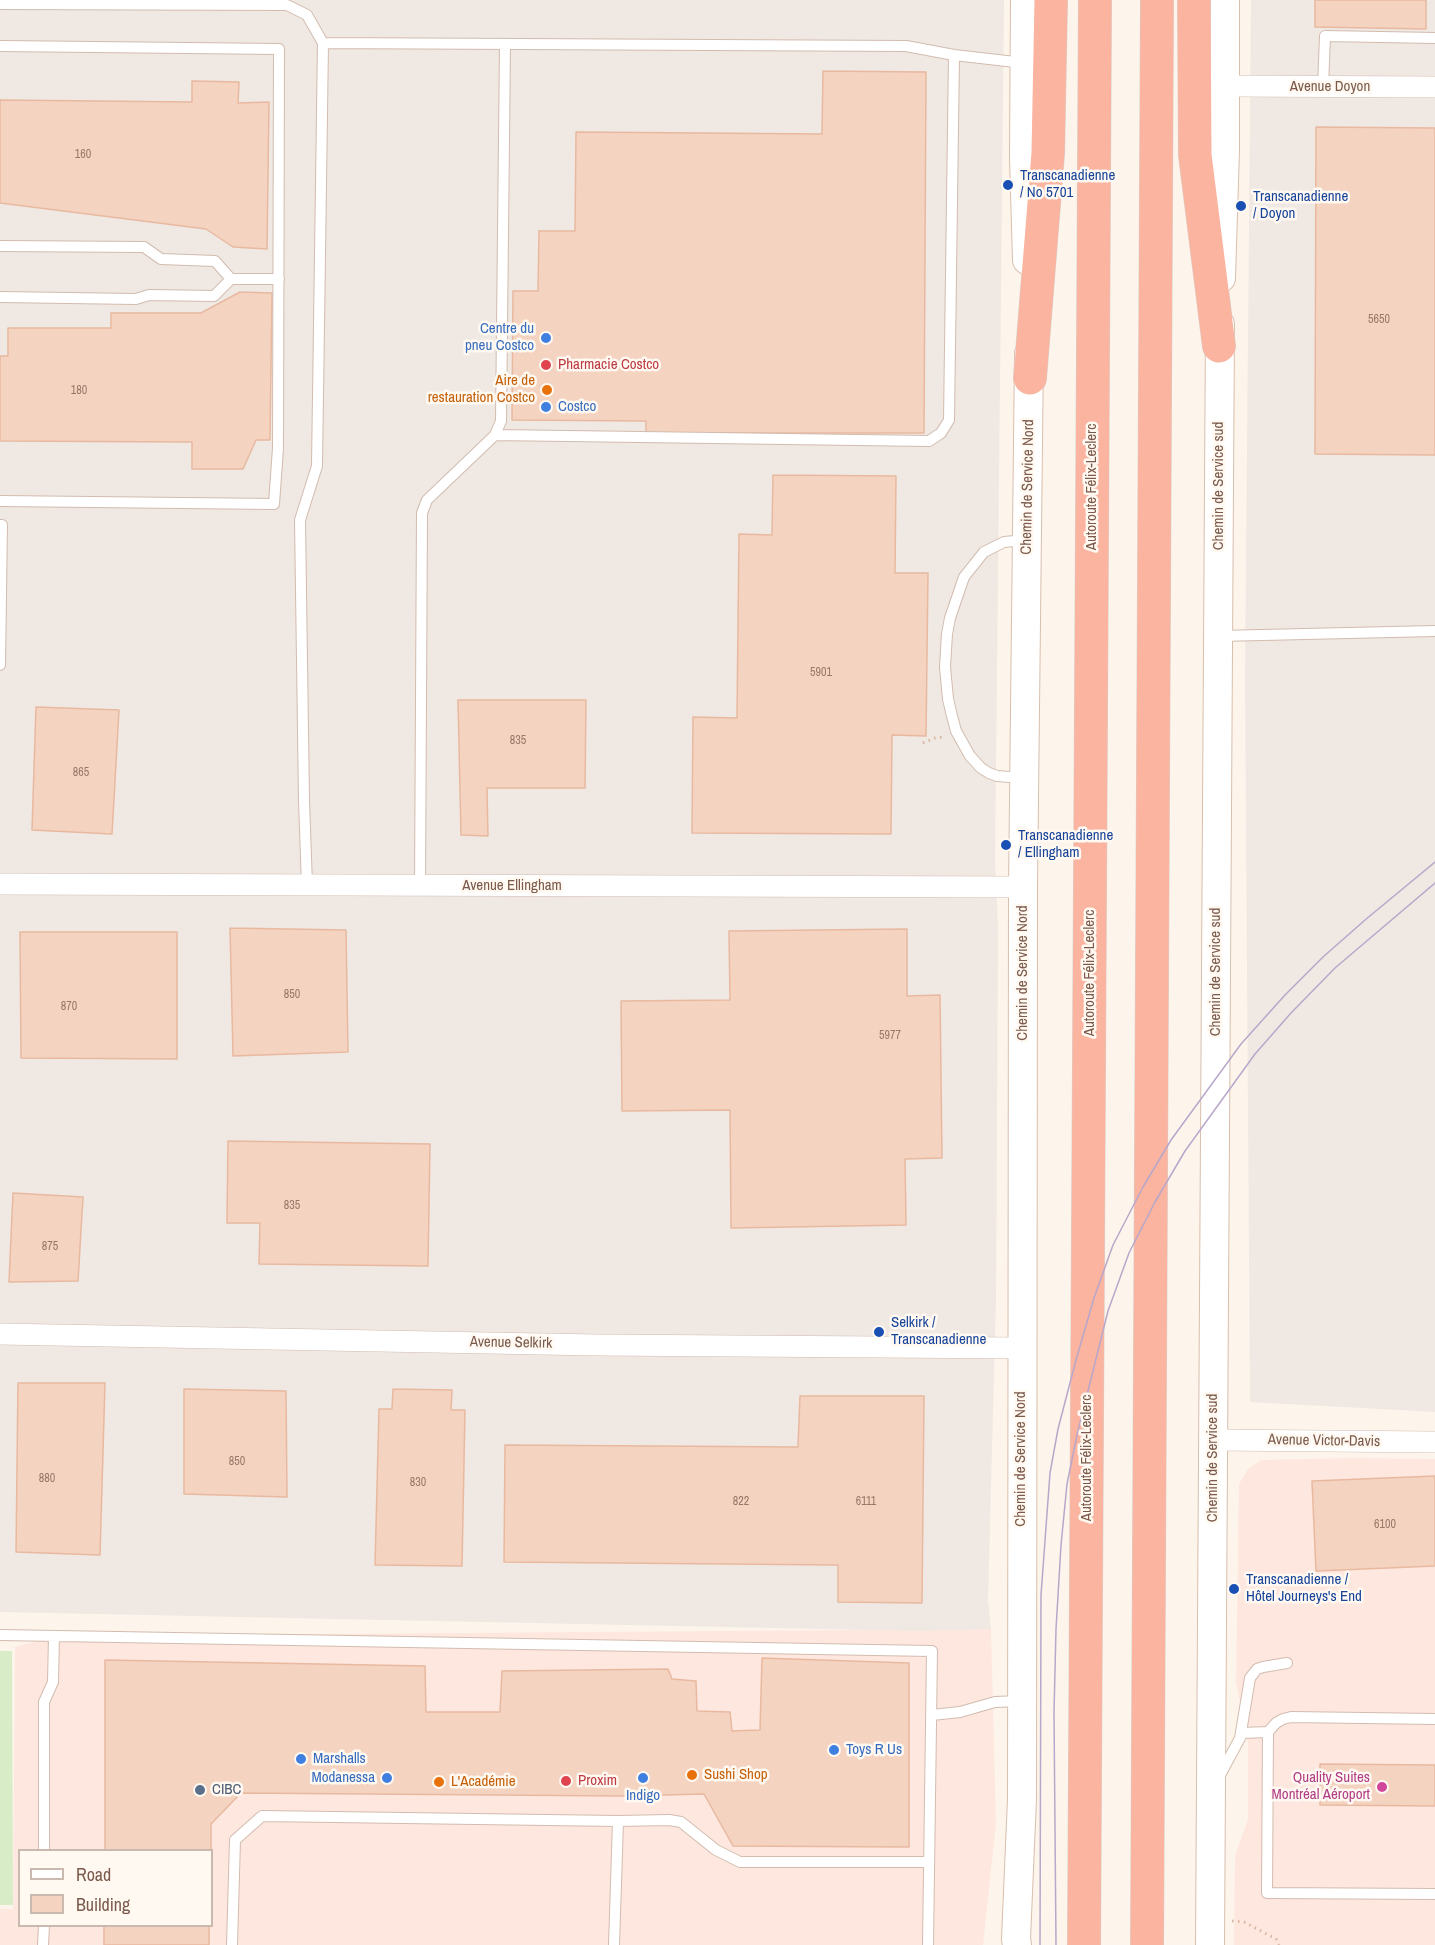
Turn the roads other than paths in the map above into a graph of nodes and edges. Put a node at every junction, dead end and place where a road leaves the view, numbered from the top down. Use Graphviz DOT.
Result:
graph roads {
  1 [pos="1025,0"];
  2 [pos="1051,0"];
  3 [pos="1095,0"];
  4 [pos="1157,0"];
  5 [pos="1194,0"];
  6 [pos="1226,0"];
  7 [pos="0,4"];
  8 [pos="1435,38"];
  9 [pos="323,43"];
  10 [pos="505,44"];
  11 [pos="0,46"];
  12 [pos="954,55"];
  13 [pos="1025,63"];
  14 [pos="1225,86"];
  15 [pos="1323,87"];
  16 [pos="1435,87"];
  17 [pos="0,246"];
  18 [pos="231,279"];
  19 [pos="279,279"];
  20 [pos="0,297"];
  21 [pos="1219,346"];
  22 [pos="1030,378"];
  23 [pos="495,435"];
  24 [pos="0,501"];
  25 [pos="0,525"];
  26 [pos="1027,540"];
  27 [pos="1435,631"];
  28 [pos="1218,636"];
  29 [pos="0,665"];
  30 [pos="1024,778"];
  31 [pos="0,885"];
  32 [pos="307,885"];
  33 [pos="420,886"];
  34 [pos="1023,887"];
  35 [pos="0,1334"];
  36 [pos="1021,1348"];
  37 [pos="1213,1440"];
  38 [pos="1435,1442"];
  39 [pos="0,1635"];
  40 [pos="54,1636"];
  41 [pos="1287,1664"];
  42 [pos="1022,1701"];
  43 [pos="932,1715"];
  44 [pos="1435,1719"];
  45 [pos="1241,1732"];
  46 [pos="1268,1732"];
  47 [pos="1211,1793"];
  48 [pos="618,1821"];
  49 [pos="44,1849"];
  50 [pos="928,1862"];
  51 [pos="1435,1894"];
  52 [pos="44,1927"];
  53 [pos="1016,1943"];
  54 [pos="44,1945"];
  55 [pos="232,1945"];
  56 [pos="614,1945"];
  57 [pos="928,1945"];
  58 [pos="1084,1945"];
  59 [pos="1148,1945"];
  60 [pos="1210,1945"];
  1 -- 13 [label="main road, Chemin de Service Nord"];
  2 -- 22 [label="highway"];
  3 -- 58 [label="highway, Autoroute Félix-Leclerc"];
  4 -- 59 [label="highway"];
  5 -- 21 [label="highway"];
  6 -- 14 [label="main road, Chemin de Service sud"];
  7 -- 9 [label="lane"];
  8 -- 15 [label="lane"];
  9 -- 10 [label="lane"];
  9 -- 32 [label="lane"];
  10 -- 12 [label="lane"];
  10 -- 23 [label="lane"];
  11 -- 19 [label="lane"];
  12 -- 13 [label="lane"];
  12 -- 23 [label="lane"];
  13 -- 22 [label="main road, Chemin de Service Nord"];
  14 -- 15 [label="street, Avenue Doyon"];
  14 -- 21 [label="main road, Chemin de Service sud"];
  15 -- 16 [label="street, Avenue Doyon"];
  17 -- 18 [label="lane"];
  18 -- 19 [label="lane"];
  18 -- 20 [label="lane"];
  19 -- 24 [label="lane"];
  21 -- 28 [label="main road, Chemin de Service sud"];
  22 -- 26 [label="main road, Chemin de Service Nord"];
  23 -- 33 [label="lane"];
  25 -- 29 [label="lane"];
  26 -- 30 [label="main road, Chemin de Service Nord"];
  26 -- 30 [label="lane"];
  27 -- 28 [label="lane"];
  28 -- 37 [label="main road, Chemin de Service sud"];
  30 -- 34 [label="main road, Chemin de Service Nord"];
  31 -- 32 [label="street, Avenue Ellingham"];
  32 -- 33 [label="street, Avenue Ellingham"];
  33 -- 34 [label="street, Avenue Ellingham"];
  34 -- 36 [label="main road, Chemin de Service Nord"];
  35 -- 36 [label="street, Avenue Selkirk"];
  36 -- 42 [label="main road, Chemin de Service Nord"];
  37 -- 38 [label="street, Avenue Victor-Davis"];
  37 -- 47 [label="main road, Chemin de Service sud"];
  39 -- 40 [label="lane"];
  40 -- 43 [label="lane"];
  40 -- 49 [label="lane"];
  41 -- 45 [label="lane"];
  42 -- 43 [label="lane"];
  42 -- 53 [label="main road, Chemin de Service Nord"];
  43 -- 50 [label="lane"];
  44 -- 46 [label="lane"];
  45 -- 46 [label="lane"];
  45 -- 47 [label="lane"];
  46 -- 51 [label="lane"];
  47 -- 60 [label="main road, Chemin de Service sud"];
  48 -- 50 [label="lane"];
  48 -- 55 [label="lane"];
  48 -- 56 [label="lane"];
  50 -- 57 [label="lane"];
  52 -- 54 [label="lane"];
}
